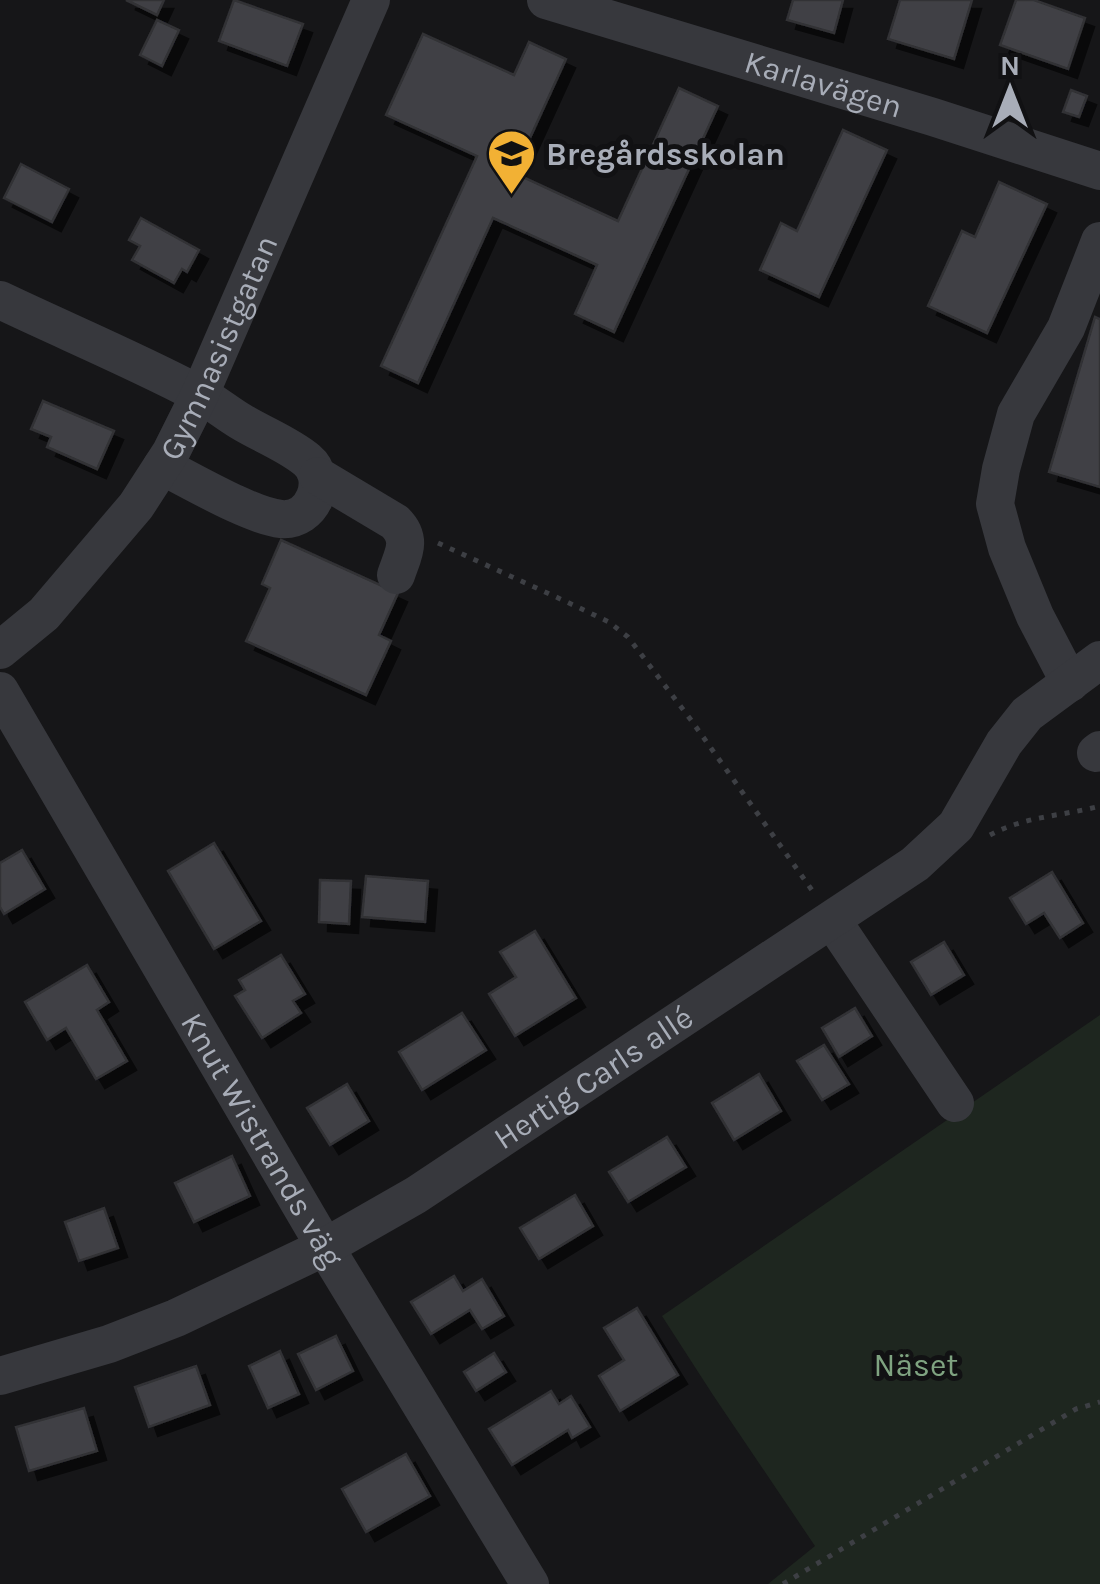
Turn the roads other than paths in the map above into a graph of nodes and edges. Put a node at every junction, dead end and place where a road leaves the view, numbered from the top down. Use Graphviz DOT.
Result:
graph roads {
  1 [pos="371,0"];
  2 [pos="546,0"];
  3 [pos="595,7"];
  4 [pos="1100,171"];
  5 [pos="1100,242"];
  6 [pos="0,300"];
  7 [pos="200,394"];
  8 [pos="162,466"];
  9 [pos="318,476"];
  10 [pos="396,575"];
  11 [pos="0,650"];
  12 [pos="1100,660"];
  13 [pos="1070,683"];
  14 [pos="0,690"];
  15 [pos="832,920"];
  16 [pos="955,1103"];
  17 [pos="326,1246"];
  18 [pos="0,1376"];
  19 [pos="530,1584"];
  1 -- 7 [label="street, Gymnasistgatan"];
  2 -- 3 [label="street, Karlavägen"];
  3 -- 4 [label="street, Karlavägen"];
  5 -- 13 [label="street"];
  6 -- 7 [label="street"];
  7 -- 8 [label="street, Gymnasistgatan"];
  7 -- 9 [label="street"];
  8 -- 9 [label="street"];
  8 -- 11 [label="street, Gymnasistgatan"];
  9 -- 10 [label="street"];
  12 -- 13 [label="street, Hertig Carls allé"];
  13 -- 15 [label="street, Hertig Carls allé"];
  14 -- 17 [label="street, Knut Wistrands väg"];
  15 -- 16 [label="street"];
  15 -- 17 [label="street, Hertig Carls allé"];
  17 -- 18 [label="street, Hertig Carls allé"];
  17 -- 19 [label="street, Knut Wistrands väg"];
}
